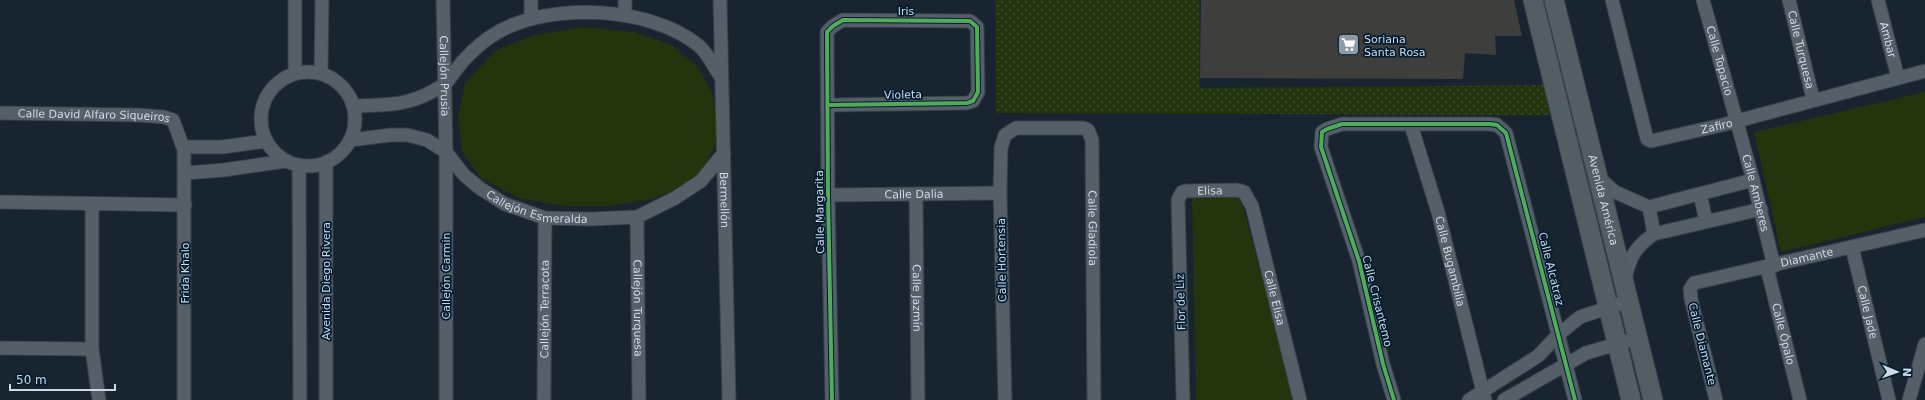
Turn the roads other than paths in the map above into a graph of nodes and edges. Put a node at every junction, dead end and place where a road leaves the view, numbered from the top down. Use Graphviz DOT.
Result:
graph roads {
  1 [pos="295,0"];
  2 [pos="322,0"];
  3 [pos="443,0"];
  4 [pos="531,0"];
  5 [pos="625,0"];
  6 [pos="720,0"];
  7 [pos="1533,0"];
  8 [pos="1554,0"];
  9 [pos="1612,0"];
  10 [pos="1703,0"];
  11 [pos="1789,0"];
  12 [pos="1878,0"];
  13 [pos="625,14"];
  14 [pos="531,18"];
  15 [pos="833,26"];
  16 [pos="1565,44"];
  17 [pos="1545,51"];
  18 [pos="1925,71"];
  19 [pos="295,73"];
  20 [pos="321,73"];
  21 [pos="721,76"];
  22 [pos="1573,77"];
  23 [pos="1898,78"];
  24 [pos="445,84"];
  25 [pos="1553,86"];
  26 [pos="976,98"];
  27 [pos="1813,100"];
  28 [pos="828,105"];
  29 [pos="354,106"];
  30 [pos="0,113"];
  31 [pos="1736,121"];
  32 [pos="1411,125"];
  33 [pos="1016,128"];
  34 [pos="1320,138"];
  35 [pos="350,140"];
  36 [pos="266,141"];
  37 [pos="184,146"];
  38 [pos="446,152"];
  39 [pos="724,153"];
  40 [pos="286,161"];
  41 [pos="326,162"];
  42 [pos="299,165"];
  43 [pos="185,173"];
  44 [pos="1597,176"];
  45 [pos="1753,180"];
  46 [pos="1000,193"];
  47 [pos="1700,194"];
  48 [pos="828,195"];
  49 [pos="916,195"];
  50 [pos="1248,196"];
  51 [pos="0,202"];
  52 [pos="92,204"];
  53 [pos="1178,204"];
  54 [pos="185,205"];
  55 [pos="1649,207"];
  56 [pos="1761,209"];
  57 [pos="637,216"];
  58 [pos="545,218"];
  59 [pos="1706,221"];
  60 [pos="1925,230"];
  61 [pos="1654,234"];
  62 [pos="1852,247"];
  63 [pos="1771,267"];
  64 [pos="1690,289"];
  65 [pos="1626,292"];
  66 [pos="1608,307"];
  67 [pos="1558,335"];
  68 [pos="1638,338"];
  69 [pos="1617,344"];
  70 [pos="1925,344"];
  71 [pos="0,348"];
  72 [pos="92,349"];
  73 [pos="1565,364"];
  74 [pos="1484,396"];
  75 [pos="99,400"];
  76 [pos="184,400"];
  77 [pos="300,400"];
  78 [pos="326,400"];
  79 [pos="446,400"];
  80 [pos="544,400"];
  81 [pos="639,400"];
  82 [pos="729,400"];
  83 [pos="832,400"];
  84 [pos="918,400"];
  85 [pos="1005,400"];
  86 [pos="1094,400"];
  87 [pos="1183,400"];
  88 [pos="1300,400"];
  89 [pos="1394,400"];
  90 [pos="1469,400"];
  91 [pos="1504,400"];
  92 [pos="1575,400"];
  93 [pos="1630,400"];
  94 [pos="1653,400"];
  95 [pos="1716,400"];
  96 [pos="1800,400"];
  97 [pos="1889,400"];
  98 [pos="1909,400"];
  1 -- 19 [label="street"];
  2 -- 20 [label="street"];
  3 -- 24 [label="street, Callejón Prusia"];
  4 -- 14 [label="street"];
  5 -- 13 [label="street"];
  6 -- 21 [label="street, Bermellón"];
  7 -- 17 [label="main road, Avenida América"];
  8 -- 16 [label="main road, Avenida América"];
  9 -- 31 [label="street, Zafiro"];
  10 -- 31 [label="street, Calle Topacio"];
  11 -- 27 [label="street, Calle Turquesa"];
  12 -- 23 [label="street, Ambar"];
  13 -- 14 [label="street"];
  13 -- 21 [label="street"];
  14 -- 24 [label="street"];
  15 -- 26 [label="street, Iris"];
  15 -- 28 [label="street, Calle Margarita"];
  16 -- 17 [label="main road"];
  16 -- 22 [label="main road, Avenida América"];
  17 -- 25 [label="main road, Avenida América"];
  18 -- 23 [label="street, Zafiro"];
  19 -- 20 [label="street"];
  19 -- 36 [label="street"];
  20 -- 29 [label="street"];
  21 -- 39 [label="street, Bermellón"];
  22 -- 25 [label="main road"];
  22 -- 44 [label="main road, Avenida América"];
  23 -- 27 [label="street, Zafiro"];
  24 -- 29 [label="street"];
  24 -- 38 [label="street, Callejón Prusia"];
  25 -- 66 [label="main road, Avenida América"];
  26 -- 28 [label="street, Violeta"];
  27 -- 31 [label="street, Zafiro"];
  28 -- 48 [label="street, Calle Margarita"];
  29 -- 35 [label="street"];
  30 -- 37 [label="street, Calle David Alfaro Siqueiros"];
  31 -- 45 [label="street, Calle Amberes"];
  32 -- 34 [label="street, Calle Alcatraz"];
  32 -- 67 [label="street, Calle Alcatraz"];
  32 -- 74 [label="street, Calle Bugambilia"];
  33 -- 46 [label="street, Calle Hortensia"];
  33 -- 86 [label="street, Calle Gladiola"];
  34 -- 89 [label="street, Calle Crisantemo"];
  35 -- 38 [label="street, Callejón Esmeralda"];
  35 -- 41 [label="street"];
  36 -- 37 [label="street"];
  36 -- 40 [label="street"];
  37 -- 43 [label="street, Frida Khalo"];
  38 -- 58 [label="street, Callejón Esmeralda"];
  38 -- 79 [label="street, Callejón Carmin"];
  39 -- 57 [label="street, Callejón Esmeralda"];
  39 -- 82 [label="street, Bermellón"];
  40 -- 42 [label="street"];
  40 -- 43 [label="street"];
  41 -- 42 [label="street"];
  41 -- 78 [label="street, Avenida Diego Rivera"];
  42 -- 77 [label="street"];
  43 -- 54 [label="street, Frida Khalo"];
  44 -- 55 [label="street"];
  44 -- 65 [label="main road, Avenida América"];
  45 -- 47 [label="street"];
  45 -- 56 [label="street, Calle Amberes"];
  46 -- 49 [label="street, Calle Dalia"];
  46 -- 85 [label="street, Calle Hortensia"];
  47 -- 55 [label="street"];
  47 -- 59 [label="street"];
  48 -- 49 [label="street, Calle Dalia"];
  48 -- 83 [label="street, Calle Margarita"];
  49 -- 84 [label="street, Calle Jazmín"];
  50 -- 53 [label="street, Elisa"];
  50 -- 88 [label="street, Calle Elisa"];
  51 -- 52 [label="street"];
  52 -- 54 [label="street"];
  52 -- 72 [label="street"];
  53 -- 87 [label="street, Flor de Liz"];
  54 -- 76 [label="street, Frida Khalo"];
  55 -- 61 [label="street"];
  56 -- 59 [label="street"];
  56 -- 63 [label="street, Calle Amberes"];
  57 -- 58 [label="street, Callejón Esmeralda"];
  57 -- 81 [label="street, Callejón Turquesa"];
  58 -- 80 [label="street, Callejón Terracota"];
  59 -- 61 [label="street"];
  60 -- 62 [label="street, Diamante"];
  61 -- 65 [label="street"];
  62 -- 63 [label="street, Diamante"];
  62 -- 97 [label="street, Calle Jade"];
  63 -- 64 [label="street, Diamante"];
  63 -- 96 [label="street, Calle Ópalo"];
  64 -- 95 [label="street, Calle Diamante"];
  65 -- 66 [label="street"];
  65 -- 68 [label="main road, Avenida América"];
  66 -- 67 [label="street"];
  66 -- 69 [label="main road, Avenida América"];
  67 -- 73 [label="street, Calle Alcatraz"];
  67 -- 74 [label="street"];
  68 -- 69 [label="street"];
  68 -- 94 [label="main road, Avenida América"];
  69 -- 73 [label="street"];
  69 -- 93 [label="main road, Avenida América"];
  70 -- 98 [label="street"];
  71 -- 72 [label="street"];
  72 -- 75 [label="street"];
  73 -- 91 [label="street"];
  73 -- 92 [label="street, Calle Alcatraz"];
  74 -- 90 [label="street"];
}
